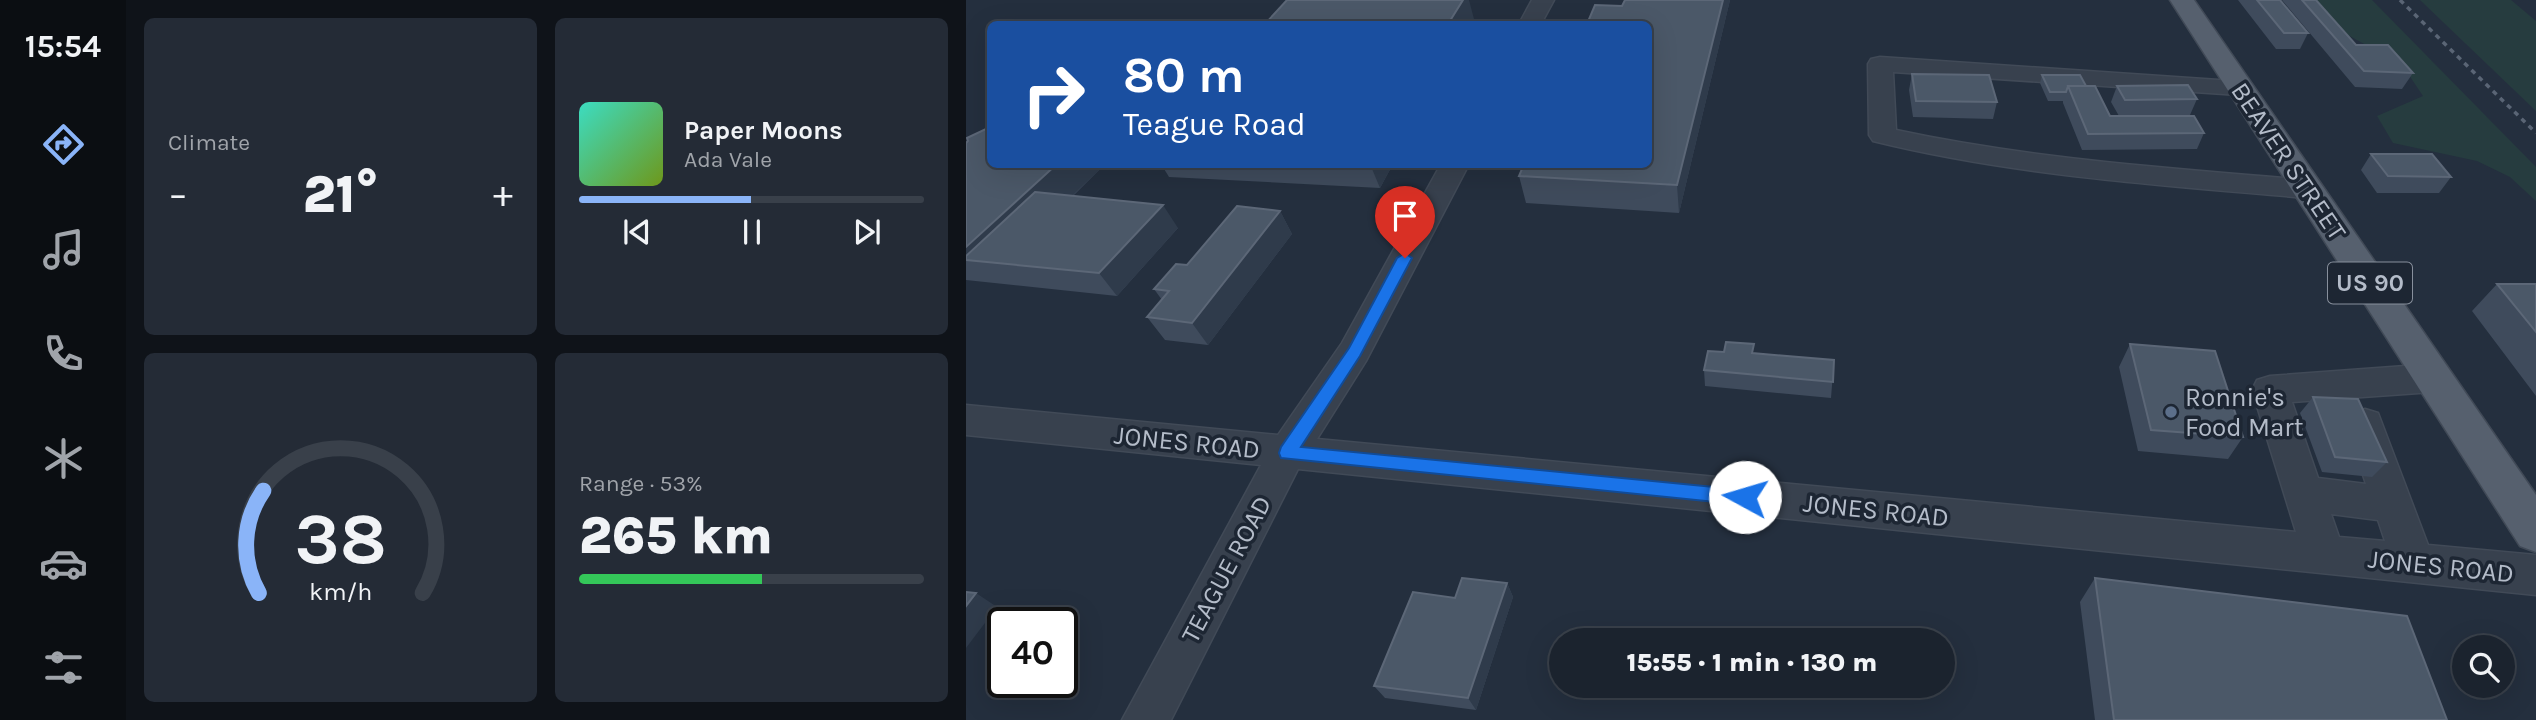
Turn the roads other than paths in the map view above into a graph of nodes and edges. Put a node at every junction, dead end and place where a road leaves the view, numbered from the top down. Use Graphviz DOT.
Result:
graph roads {
  1 [pos="1543,0"];
  2 [pos="2182,0"];
  3 [pos="1532,21"];
  4 [pos="2239,87"];
  5 [pos="1453,168"];
  6 [pos="2307,189"];
  7 [pos="2433,378"];
  8 [pos="2352,384"];
  9 [pos="966,420"];
  10 [pos="1287,453"];
  11 [pos="2304,493"];
  12 [pos="2393,505"];
  13 [pos="2536,532"];
  14 [pos="2324,555"];
  15 [pos="2413,563"];
  16 [pos="2536,575"];
  17 [pos="1146,720"];
  1 -- 3 [label="street"];
  2 -- 4 [label="main road, BEAVER STREET / US 90"];
  4 -- 6 [label="main road, BEAVER STREET / US 90"];
  4 -- 6 [label="street"];
  5 -- 10 [label="street, TEAGUE ROAD"];
  6 -- 7 [label="main road, BEAVER STREET / US 90"];
  7 -- 8 [label="street"];
  7 -- 13 [label="main road, BEAVER STREET / US 90"];
  8 -- 11 [label="street"];
  8 -- 12 [label="street"];
  9 -- 10 [label="street, JONES ROAD"];
  10 -- 14 [label="street, JONES ROAD"];
  10 -- 17 [label="street, TEAGUE ROAD"];
  11 -- 12 [label="street"];
  11 -- 14 [label="street"];
  12 -- 15 [label="street"];
  14 -- 15 [label="street, JONES ROAD"];
  15 -- 16 [label="street, JONES ROAD"];
}
